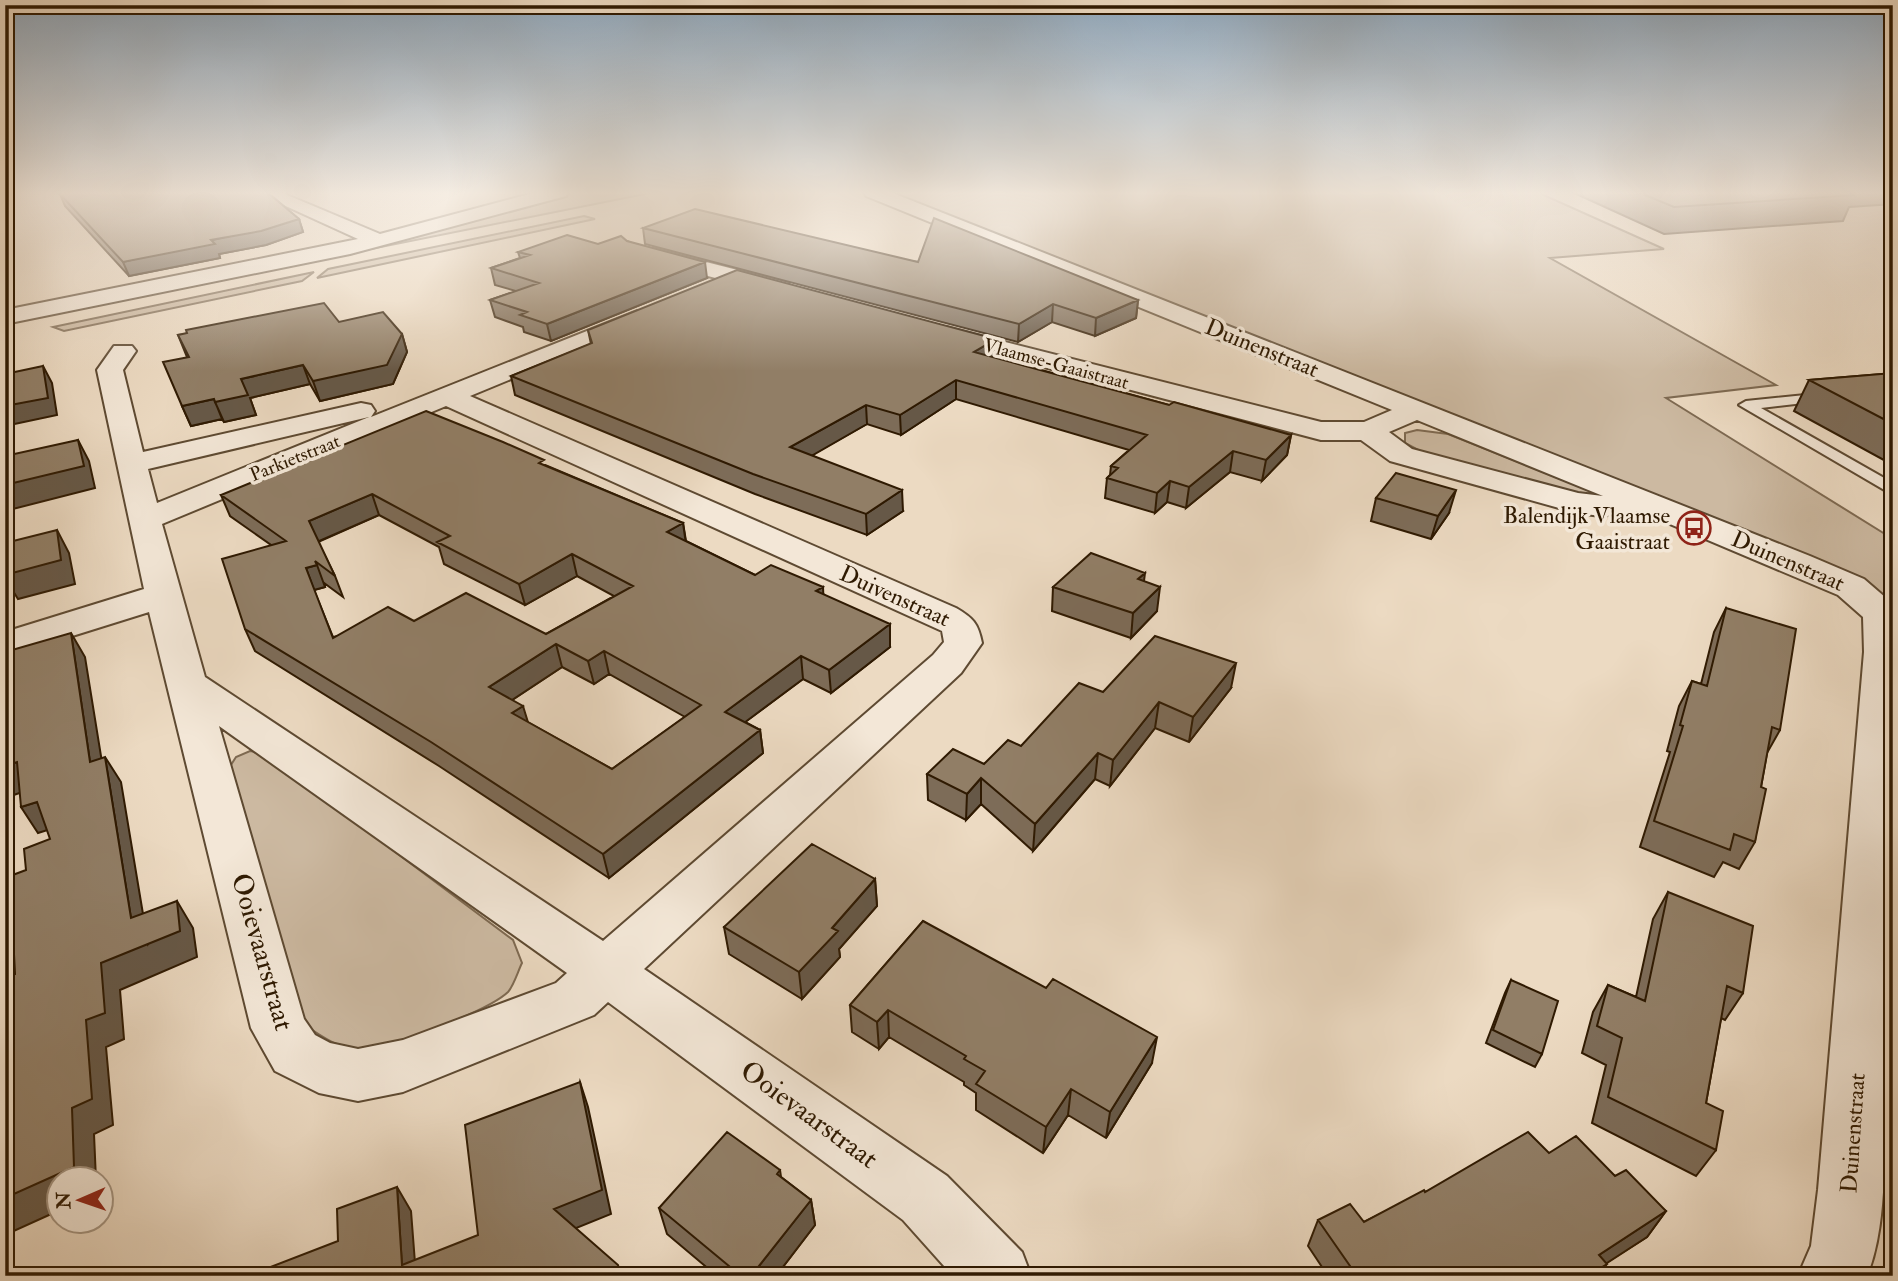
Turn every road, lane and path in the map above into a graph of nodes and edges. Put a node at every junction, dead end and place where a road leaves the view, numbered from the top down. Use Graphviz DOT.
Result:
graph roads {
  1 [pos="326,252"];
  2 [pos="644,252"];
  3 [pos="1022,252"];
  4 [pos="737,277"];
  5 [pos="699,292"];
  6 [pos="801,294"];
  7 [pos="661,308"];
  8 [pos="5,317"];
  9 [pos="917,326"];
  10 [pos="123,351"];
  11 [pos="446,396"];
  12 [pos="1839,396"];
  13 [pos="1417,410"];
  14 [pos="1368,431"];
  15 [pos="131,464"];
  16 [pos="1893,490"];
  17 [pos="1642,501"];
  18 [pos="144,520"];
  19 [pos="164,595"];
  20 [pos="5,645"];
  21 [pos="189,685"];
  22 [pos="605,972"];
  23 [pos="998,1276"];
  24 [pos="1831,1276"];
  1 -- 8 [label="street"];
  2 -- 4 [label="street"];
  3 -- 13 [label="street, Duinenstraat"];
  4 -- 5 [label="street"];
  4 -- 6 [label="street"];
  7 -- 11 [label="street, Parkietstraat"];
  9 -- 14 [label="street, Vlaamse-Gaaistraat"];
  10 -- 15 [label="street, Ooievaarstraat"];
  11 -- 15 [label="street, Parkietstraat"];
  11 -- 18 [label="street, Parkietstraat"];
  11 -- 22 [label="street, Duivenstraat"];
  12 -- 16 [label="lane"];
  13 -- 14 [label="street, Vlaamse-Gaaistraat"];
  13 -- 17 [label="street, Duinenstraat"];
  14 -- 17 [label="street"];
  15 -- 18 [label="street, Ooievaarstraat"];
  17 -- 24 [label="street, Duinenstraat"];
  18 -- 19 [label="street, Ooievaarstraat"];
  19 -- 20 [label="street"];
  19 -- 21 [label="street, Ooievaarstraat"];
  21 -- 22 [label="street, Ooievaarstraat"];
  21 -- 22 [label="street, Ooievaarstraat"];
  22 -- 23 [label="street, Ooievaarstraat"];
}
